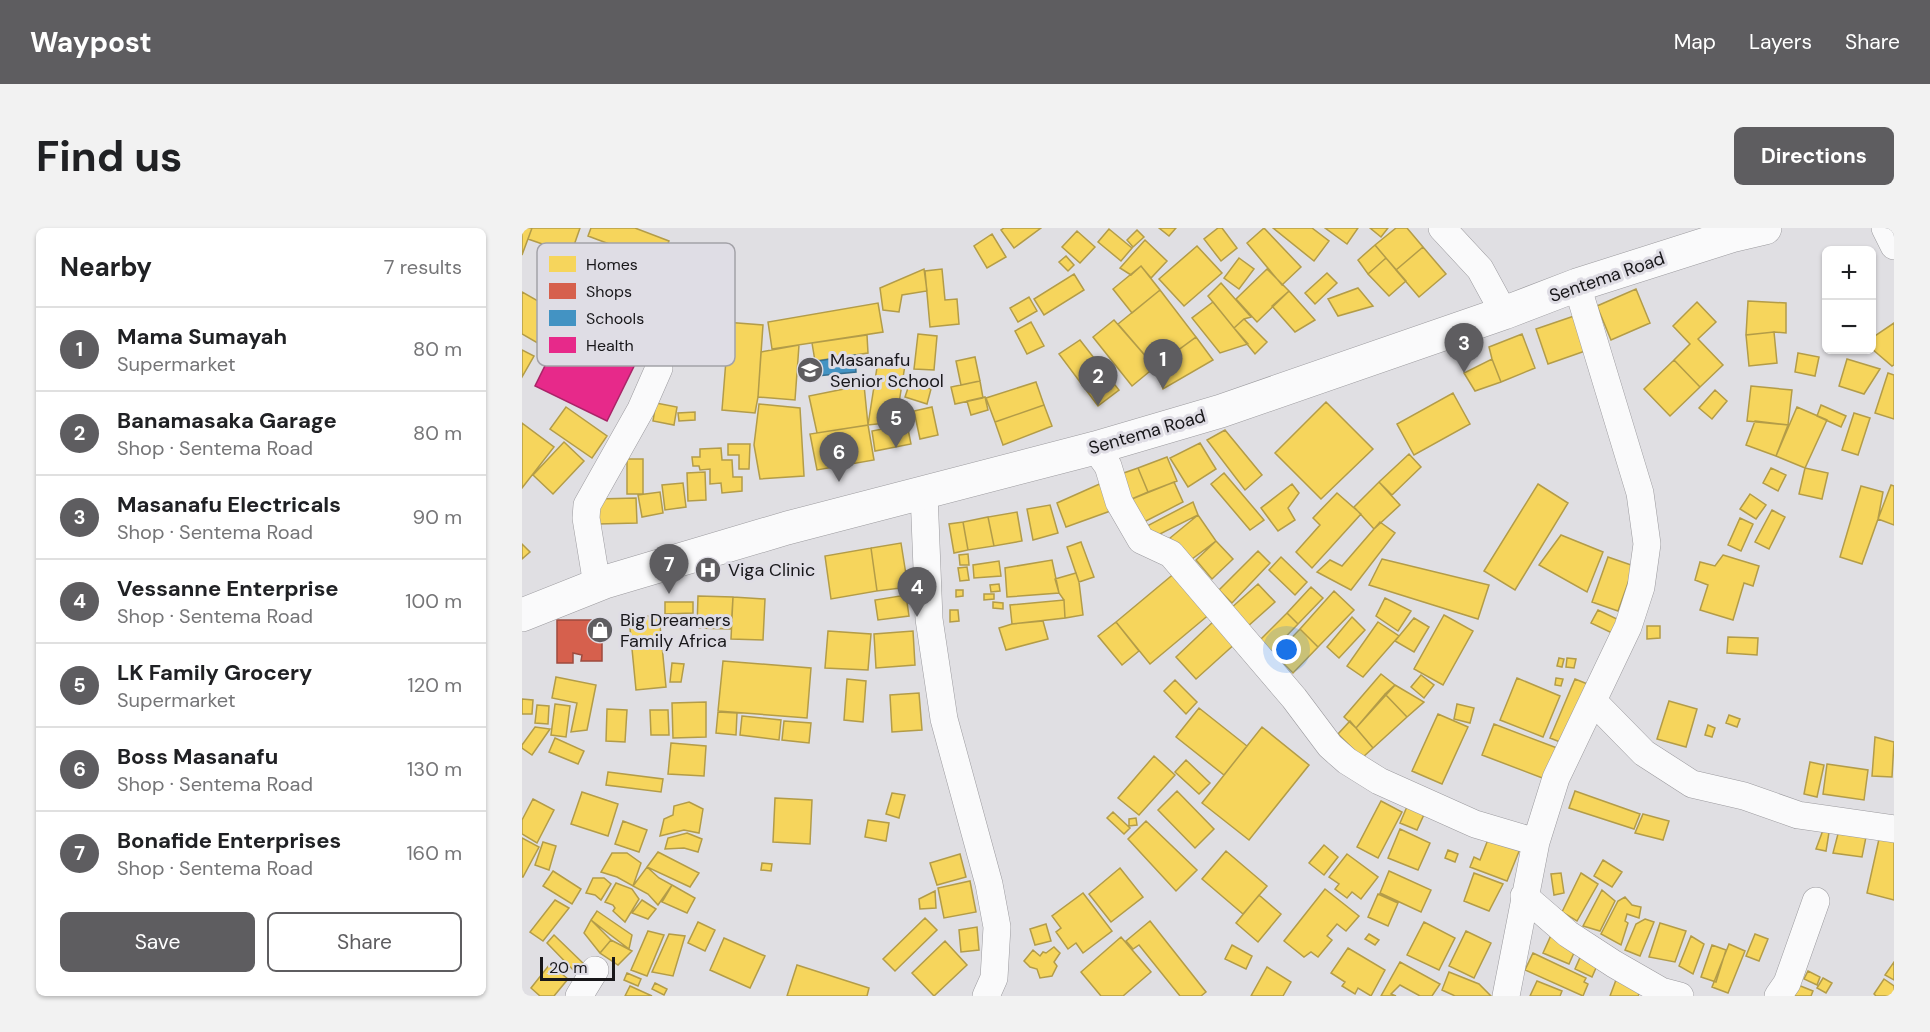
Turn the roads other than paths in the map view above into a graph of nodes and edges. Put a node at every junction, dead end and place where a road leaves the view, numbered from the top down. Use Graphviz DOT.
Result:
graph roads {
  1 [pos="1443,228"];
  2 [pos="1765,228"];
  3 [pos="1885,228"];
  4 [pos="1730,232"];
  5 [pos="1894,246"];
  6 [pos="1577,285"];
  7 [pos="1504,314"];
  8 [pos="659,368"];
  9 [pos="1095,448"];
  10 [pos="924,494"];
  11 [pos="597,585"];
  12 [pos="522,615"];
  13 [pos="1593,701"];
  14 [pos="1894,829"];
  15 [pos="1536,842"];
  16 [pos="1524,896"];
  17 [pos="1816,901"];
  18 [pos="596,970"];
  19 [pos="995,990"];
  20 [pos="579,996"];
  21 [pos="1506,996"];
  22 [pos="1680,996"];
  23 [pos="1778,996"];
  1 -- 7 [label="street"];
  2 -- 4 [label="main road, Sentema Road"];
  3 -- 5 [label="street"];
  4 -- 6 [label="main road, Sentema Road"];
  6 -- 7 [label="main road, Sentema Road"];
  6 -- 13 [label="street"];
  7 -- 9 [label="main road, Sentema Road"];
  8 -- 11 [label="street"];
  9 -- 10 [label="main road, Sentema Road"];
  9 -- 15 [label="street"];
  10 -- 11 [label="main road, Sentema Road"];
  10 -- 19 [label="street"];
  11 -- 12 [label="main road, Sentema Road"];
  13 -- 14 [label="street"];
  13 -- 15 [label="street"];
  15 -- 16 [label="street"];
  16 -- 21 [label="street"];
  16 -- 22 [label="street"];
  17 -- 23 [label="street"];
  18 -- 20 [label="street"];
}
